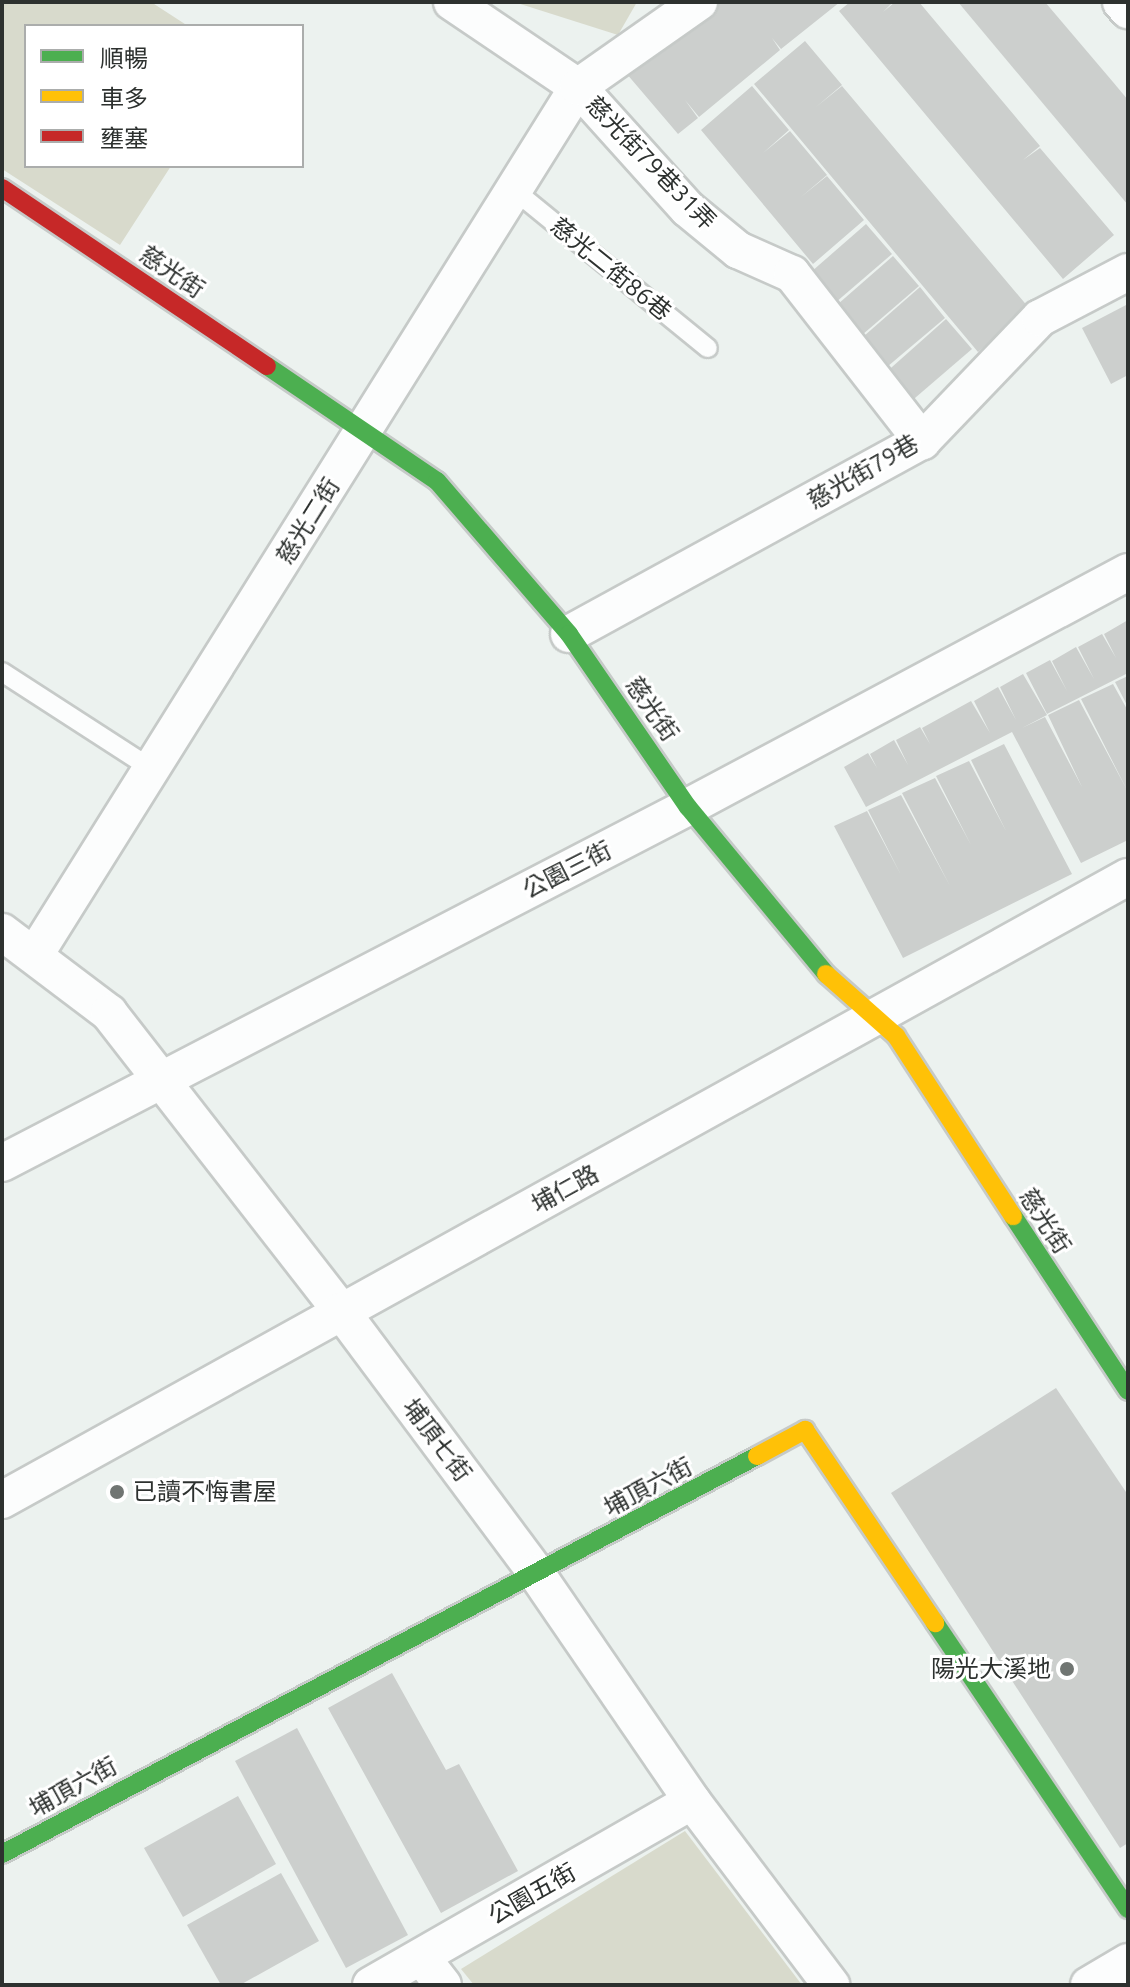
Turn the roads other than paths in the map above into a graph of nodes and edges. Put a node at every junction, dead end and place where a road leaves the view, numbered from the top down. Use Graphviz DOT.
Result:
graph roads {
  1 [pos="452,2"];
  2 [pos="699,2"];
  3 [pos="1121,2"];
  4 [pos="1128,10"];
  5 [pos="578,87"];
  6 [pos="2,188"];
  7 [pos="514,190"];
  8 [pos="1128,272"];
  9 [pos="708,348"];
  10 [pos="364,431"];
  11 [pos="922,441"];
  12 [pos="1128,572"];
  13 [pos="569,634"];
  14 [pos="2,672"];
  15 [pos="152,769"];
  16 [pos="688,807"];
  17 [pos="1123,888"];
  18 [pos="2,932"];
  19 [pos="36,953"];
  20 [pos="874,1020"];
  21 [pos="160,1081"];
  22 [pos="2,1163"];
  23 [pos="341,1311"];
  24 [pos="1128,1391"];
  25 [pos="2,1500"];
  26 [pos="536,1573"];
  27 [pos="692,1801"];
  28 [pos="2,1854"];
  29 [pos="1128,1909"];
  30 [pos="1128,1962"];
  31 [pos="432,1971"];
  32 [pos="371,1985"];
  33 [pos="831,1985"];
  34 [pos="1089,1985"];
  1 -- 5 [label="street, 慈光街79巷31弄"];
  2 -- 5 [label="street"];
  3 -- 4 [label="street"];
  5 -- 7 [label="street, 慈光二街"];
  5 -- 11 [label="street, 慈光街79巷31弄"];
  6 -- 10 [label="street, 慈光街"];
  7 -- 9 [label="lane, 慈光二街86巷"];
  7 -- 10 [label="street, 慈光二街"];
  8 -- 11 [label="street, 慈光街79巷"];
  10 -- 13 [label="street, 慈光街"];
  10 -- 15 [label="street, 慈光二街"];
  11 -- 13 [label="street, 慈光街79巷"];
  12 -- 16 [label="street, 公園三街"];
  13 -- 16 [label="street, 慈光街"];
  14 -- 15 [label="lane"];
  15 -- 19 [label="street, 慈光二街"];
  16 -- 20 [label="street, 慈光街"];
  16 -- 21 [label="street, 公園三街"];
  17 -- 20 [label="street, 埔仁路"];
  18 -- 19 [label="street, 埔頂七街"];
  19 -- 21 [label="street, 埔頂七街"];
  20 -- 23 [label="street, 埔仁路"];
  20 -- 24 [label="street, 慈光街"];
  21 -- 22 [label="street, 公園三街"];
  21 -- 23 [label="street, 埔頂七街"];
  23 -- 25 [label="street, 埔仁路"];
  23 -- 26 [label="street, 埔頂七街"];
  26 -- 27 [label="street, 埔頂七街"];
  26 -- 28 [label="street, 埔頂六街"];
  26 -- 29 [label="street, 埔頂六街"];
  27 -- 31 [label="street, 公園五街"];
  27 -- 33 [label="street, 埔頂七街"];
  30 -- 34 [label="street"];
  31 -- 32 [label="street, 公園五街"];
}
